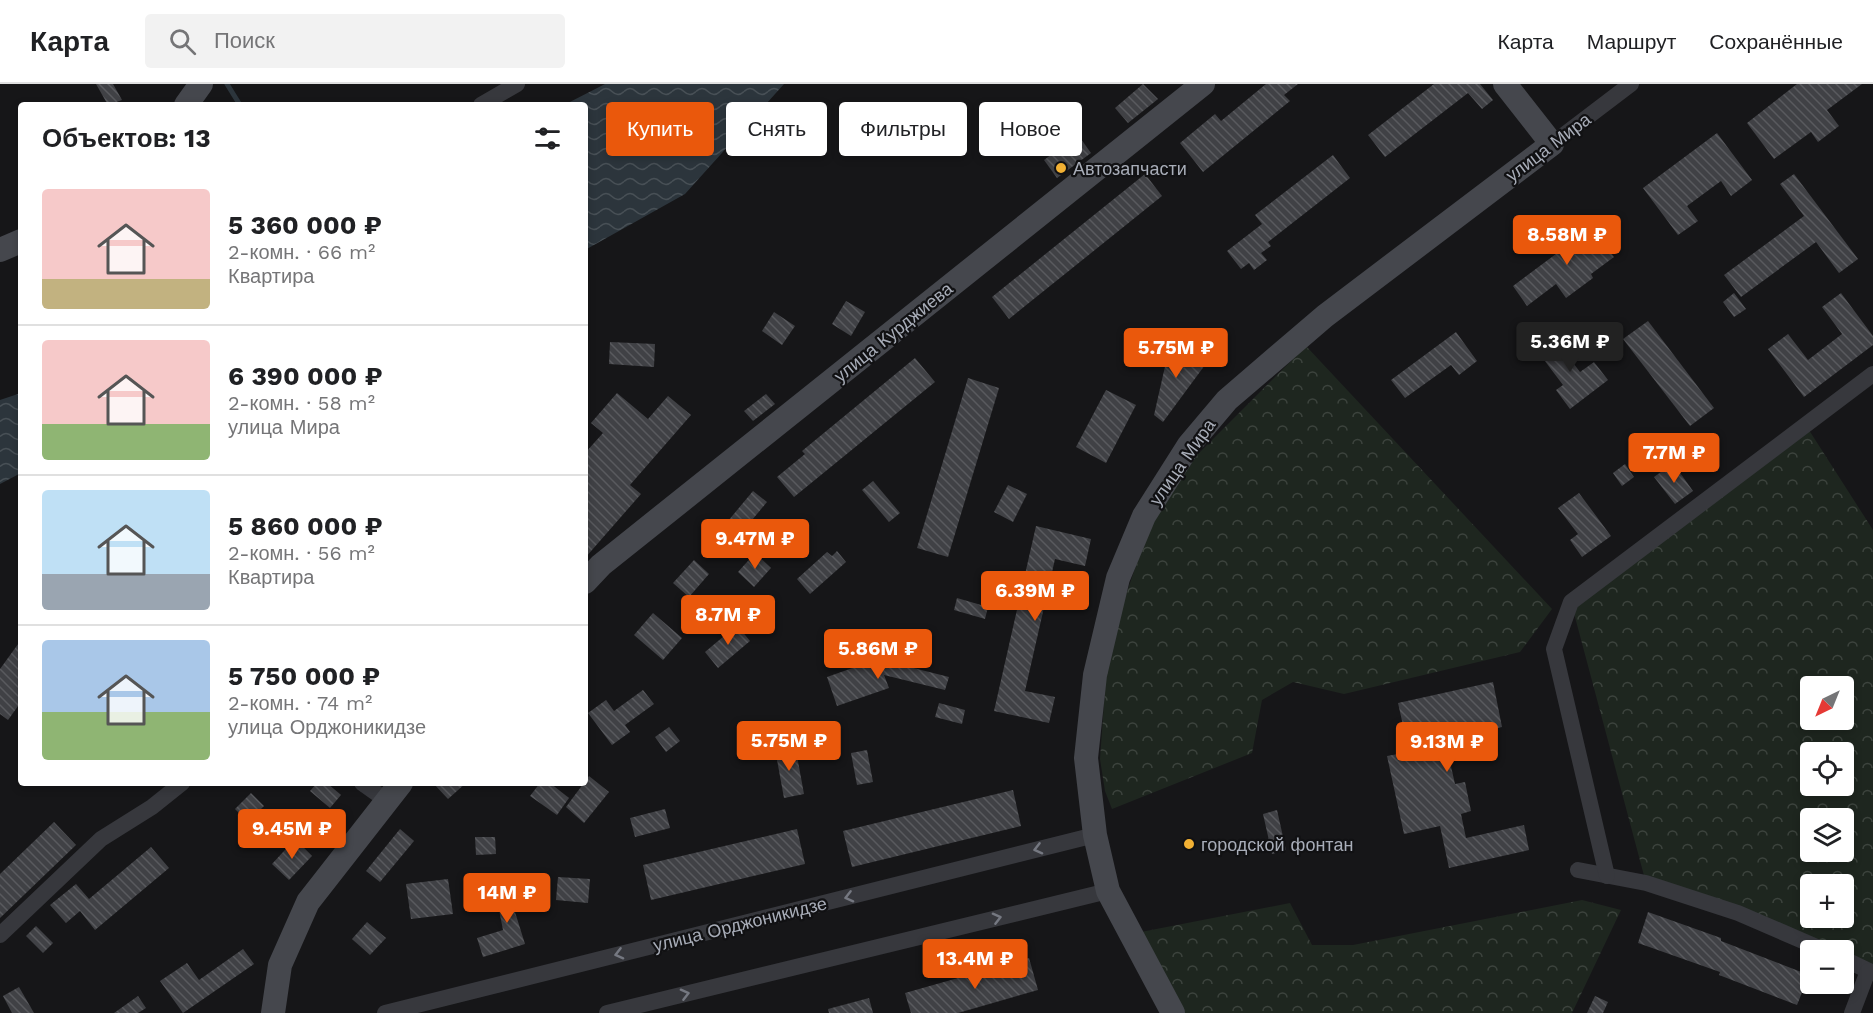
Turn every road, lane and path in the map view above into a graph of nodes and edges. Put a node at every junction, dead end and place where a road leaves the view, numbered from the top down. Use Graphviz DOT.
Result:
graph roads {
  1 [pos="201,84"];
  2 [pos="517,84"];
  3 [pos="1203,84"];
  4 [pos="1505,84"];
  5 [pos="1631,84"];
  6 [pos="188,102"];
  7 [pos="486,102"];
  8 [pos="1552,144"];
  9 [pos="18,242"];
  10 [pos="0,250"];
  11 [pos="1873,374"];
  12 [pos="588,579"];
  13 [pos="178,786"];
  14 [pos="372,786"];
  15 [pos="393,792"];
  16 [pos="1095,835"];
  17 [pos="1578,870"];
  18 [pos="1607,876"];
  19 [pos="1108,891"];
  20 [pos="0,935"];
  21 [pos="1801,940"];
  22 [pos="1854,964"];
  23 [pos="1870,972"];
  24 [pos="273,1013"];
  25 [pos="385,1013"];
  26 [pos="608,1013"];
  27 [pos="1173,1013"];
  28 [pos="1852,1013"];
  1 -- 6 [label="street"];
  2 -- 7 [label="street"];
  3 -- 12 [label="street, улица Курджиева"];
  4 -- 8 [label="street"];
  5 -- 8 [label="street, улица Мира"];
  8 -- 16 [label="street, улица Мира"];
  9 -- 10 [label="street"];
  11 -- 18 [label="street"];
  13 -- 20 [label="street"];
  14 -- 15 [label="street"];
  15 -- 24 [label="street"];
  16 -- 19 [label="street, улица Мира"];
  16 -- 25 [label="street, улица Орджоникидзе, one-way"];
  17 -- 18 [label="street"];
  18 -- 21 [label="street"];
  26 -- 19 [label="street, one-way"];
  19 -- 27 [label="street, улица Мира"];
  22 -- 23 [label="street"];
  23 -- 28 [label="street"];
}
